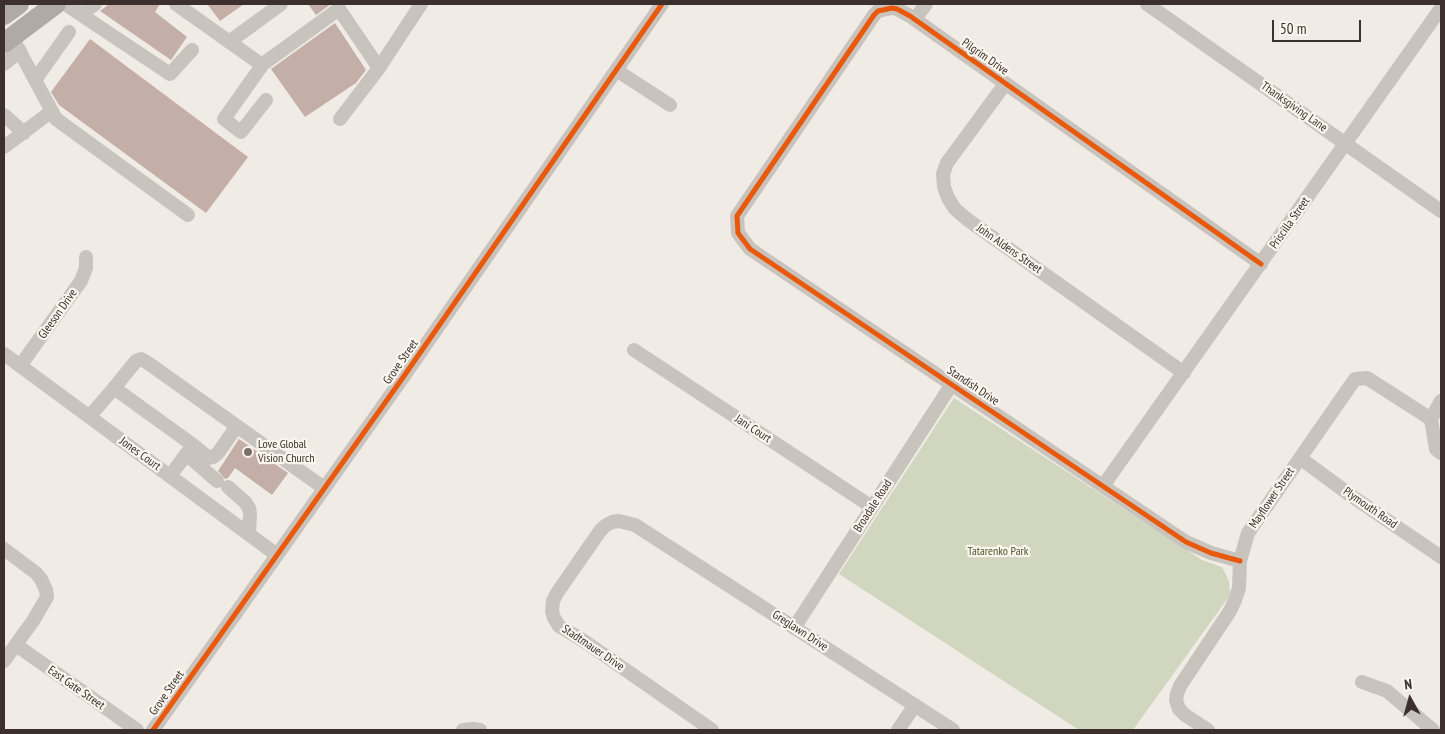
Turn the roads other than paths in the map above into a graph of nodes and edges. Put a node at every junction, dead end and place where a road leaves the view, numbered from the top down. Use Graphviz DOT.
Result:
graph roads {
  1 [pos="19,4"];
  2 [pos="56,4"];
  3 [pos="65,4"];
  4 [pos="95,4"];
  5 [pos="176,4"];
  6 [pos="280,4"];
  7 [pos="421,4"];
  8 [pos="662,4"];
  9 [pos="926,4"];
  10 [pos="1146,4"];
  11 [pos="342,6"];
  12 [pos="1441,8"];
  13 [pos="81,14"];
  14 [pos="4,15"];
  15 [pos="915,20"];
  16 [pos="70,32"];
  17 [pos="229,42"];
  18 [pos="12,44"];
  19 [pos="192,50"];
  20 [pos="4,64"];
  21 [pos="262,66"];
  22 [pos="379,68"];
  23 [pos="616,70"];
  24 [pos="35,80"];
  25 [pos="1005,84"];
  26 [pos="266,100"];
  27 [pos="670,105"];
  28 [pos="52,111"];
  29 [pos="4,115"];
  30 [pos="340,119"];
  31 [pos="24,132"];
  32 [pos="1345,144"];
  33 [pos="4,147"];
  34 [pos="749,196"];
  35 [pos="1441,211"];
  36 [pos="188,215"];
  37 [pos="86,257"];
  38 [pos="1261,264"];
  39 [pos="634,350"];
  40 [pos="4,354"];
  41 [pos="20,366"];
  42 [pos="1184,373"];
  43 [pos="952,384"];
  44 [pos="114,388"];
  45 [pos="1441,401"];
  46 [pos="89,417"];
  47 [pos="1430,419"];
  48 [pos="237,426"];
  49 [pos="189,450"];
  50 [pos="1441,453"];
  51 [pos="1300,458"];
  52 [pos="170,476"];
  53 [pos="1103,486"];
  54 [pos="324,488"];
  55 [pos="872,508"];
  56 [pos="647,532"];
  57 [pos="249,534"];
  58 [pos="4,549"];
  59 [pos="277,555"];
  60 [pos="1441,557"];
  61 [pos="1240,561"];
  62 [pos="794,628"];
  63 [pos="16,645"];
  64 [pos="4,661"];
  65 [pos="1362,682"];
  66 [pos="915,705"];
  67 [pos="1205,728"];
  68 [pos="137,730"];
  69 [pos="153,730"];
  70 [pos="463,730"];
  71 [pos="480,730"];
  72 [pos="712,730"];
  73 [pos="898,730"];
  74 [pos="954,730"];
  75 [pos="1433,730"];
  1 -- 14 [label="highway"];
  2 -- 18 [label="highway"];
  3 -- 13 [label="street"];
  4 -- 13 [label="street"];
  5 -- 17 [label="street"];
  6 -- 17 [label="street"];
  7 -- 22 [label="street"];
  8 -- 23 [label="street, Grove Street"];
  9 -- 15 [label="street"];
  10 -- 32 [label="street, Thanksgiving Lane"];
  11 -- 21 [label="street"];
  11 -- 22 [label="street"];
  12 -- 32 [label="street, Priscilla Street"];
  13 -- 19 [label="street"];
  15 -- 25 [label="street, Pilgrim Drive"];
  15 -- 34 [label="street, Pilgrim Drive"];
  16 -- 24 [label="street"];
  17 -- 21 [label="street"];
  18 -- 20 [label="street"];
  18 -- 24 [label="street"];
  21 -- 26 [label="street"];
  22 -- 30 [label="street"];
  23 -- 27 [label="street"];
  23 -- 54 [label="street, Grove Street"];
  24 -- 28 [label="street"];
  25 -- 38 [label="street, Pilgrim Drive"];
  25 -- 42 [label="street, John Aldens Street"];
  28 -- 31 [label="street"];
  28 -- 36 [label="street"];
  29 -- 31 [label="street"];
  31 -- 33 [label="street"];
  32 -- 35 [label="street, Thanksgiving Lane"];
  32 -- 38 [label="street, Priscilla Street"];
  34 -- 43 [label="street, Standish Drive"];
  37 -- 41 [label="street, Gleeson Drive"];
  38 -- 42 [label="street, Priscilla Street"];
  39 -- 55 [label="street, Jani Court"];
  40 -- 41 [label="street, Jones Court"];
  41 -- 46 [label="street, Jones Court"];
  42 -- 53 [label="street, Priscilla Street"];
  43 -- 53 [label="street, Standish Drive"];
  43 -- 55 [label="street, Broadale Road"];
  44 -- 46 [label="street"];
  44 -- 48 [label="street"];
  44 -- 49 [label="street"];
  45 -- 47 [label="street"];
  46 -- 52 [label="street, Jones Court"];
  47 -- 50 [label="street"];
  47 -- 51 [label="street, Mayflower Street"];
  48 -- 49 [label="street"];
  48 -- 54 [label="street"];
  49 -- 52 [label="street"];
  49 -- 57 [label="street"];
  51 -- 60 [label="street, Plymouth Road"];
  51 -- 61 [label="street, Mayflower Street"];
  52 -- 57 [label="street, Jones Court"];
  53 -- 61 [label="street, Standish Drive"];
  54 -- 59 [label="street, Grove Street"];
  55 -- 62 [label="street, Broadale Road"];
  56 -- 62 [label="street, Greglawn Drive"];
  56 -- 72 [label="street, Stadtmauer Drive"];
  57 -- 59 [label="street, Jones Court"];
  58 -- 63 [label="street"];
  59 -- 69 [label="street, Grove Street"];
  61 -- 67 [label="street, Mayflower Street"];
  62 -- 66 [label="street, Greglawn Drive"];
  63 -- 64 [label="street"];
  63 -- 68 [label="street, East Gate Street"];
  65 -- 75 [label="street"];
  66 -- 73 [label="street"];
  66 -- 74 [label="street, Greglawn Drive"];
  70 -- 71 [label="street"];
}
